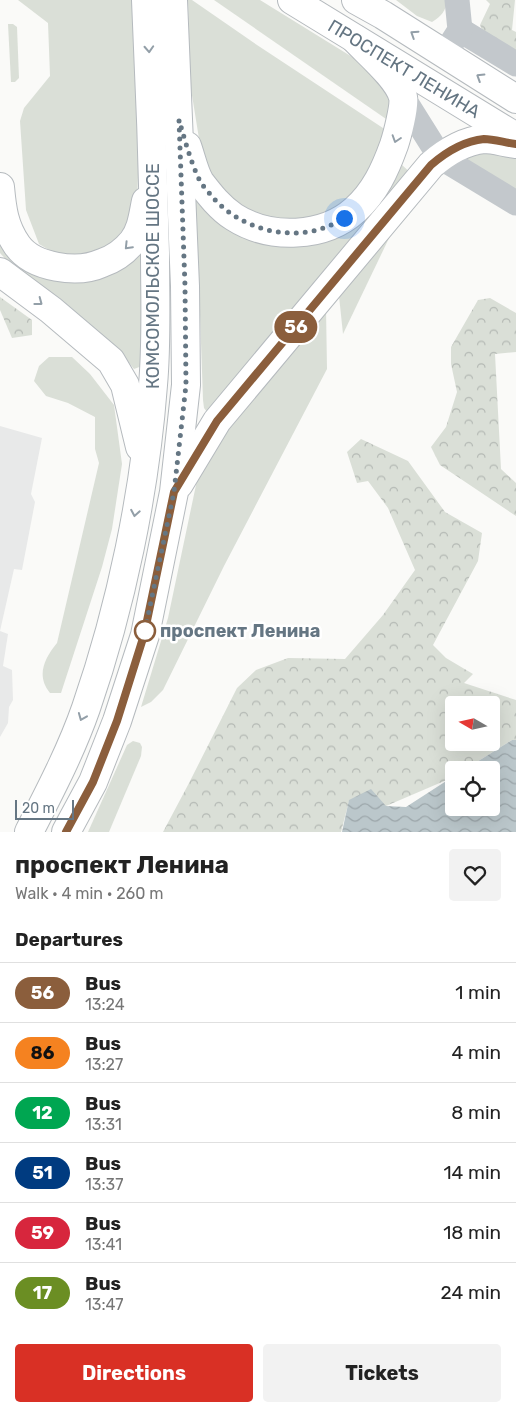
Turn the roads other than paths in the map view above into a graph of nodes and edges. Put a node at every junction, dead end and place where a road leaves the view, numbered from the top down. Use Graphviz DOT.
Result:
graph roads {
  1 [pos="146,0"];
  2 [pos="173,0"];
  3 [pos="292,0"];
  4 [pos="356,0"];
  5 [pos="457,0"];
  6 [pos="379,7"];
  7 [pos="460,30"];
  8 [pos="354,39"];
  9 [pos="445,54"];
  10 [pos="516,64"];
  11 [pos="404,98"];
  12 [pos="516,99"];
  13 [pos="179,120"];
  14 [pos="516,137"];
  15 [pos="516,144"];
  16 [pos="153,150"];
  17 [pos="440,157"];
  18 [pos="0,187"];
  19 [pos="516,204"];
  20 [pos="0,272"];
  21 [pos="144,465"];
  22 [pos="174,492"];
  23 [pos="29,832"];
  24 [pos="66,832"];
  1 -- 16 [label="main road, КОМСОМОЛЬСКОЕ ШОССЕ, one-way"];
  2 -- 13 [label="main road, КОМСОМОЛЬСКОЕ ШОССЕ"];
  3 -- 8 [label="main road, ПРОСПЕКТ ЛЕНИНА"];
  4 -- 6 [label="main road, ПРОСПЕКТ ЛЕНИНА"];
  5 -- 7 [label="street"];
  9 -- 6 [label="main road, ПРОСПЕКТ ЛЕНИНА, one-way"];
  7 -- 9 [label="street"];
  7 -- 10 [label="street"];
  8 -- 11 [label="main road"];
  8 -- 14 [label="main road, ПРОСПЕКТ ЛЕНИНА"];
  12 -- 9 [label="main road, ПРОСПЕКТ ЛЕНИНА, one-way"];
  11 -- 13 [label="main road, one-way"];
  11 -- 17 [label="street"];
  13 -- 22 [label="main road, КОМСОМОЛЬСКОЕ ШОССЕ"];
  15 -- 17 [label="main road"];
  16 -- 18 [label="main road, one-way"];
  16 -- 21 [label="main road, КОМСОМОЛЬСКОЕ ШОССЕ"];
  17 -- 19 [label="street"];
  17 -- 22 [label="main road"];
  20 -- 21 [label="main road, one-way"];
  21 -- 23 [label="main road, КОМСОМОЛЬСКОЕ ШОССЕ, one-way"];
  22 -- 24 [label="main road, КОМСОМОЛЬСКОЕ ШОССЕ"];
}
